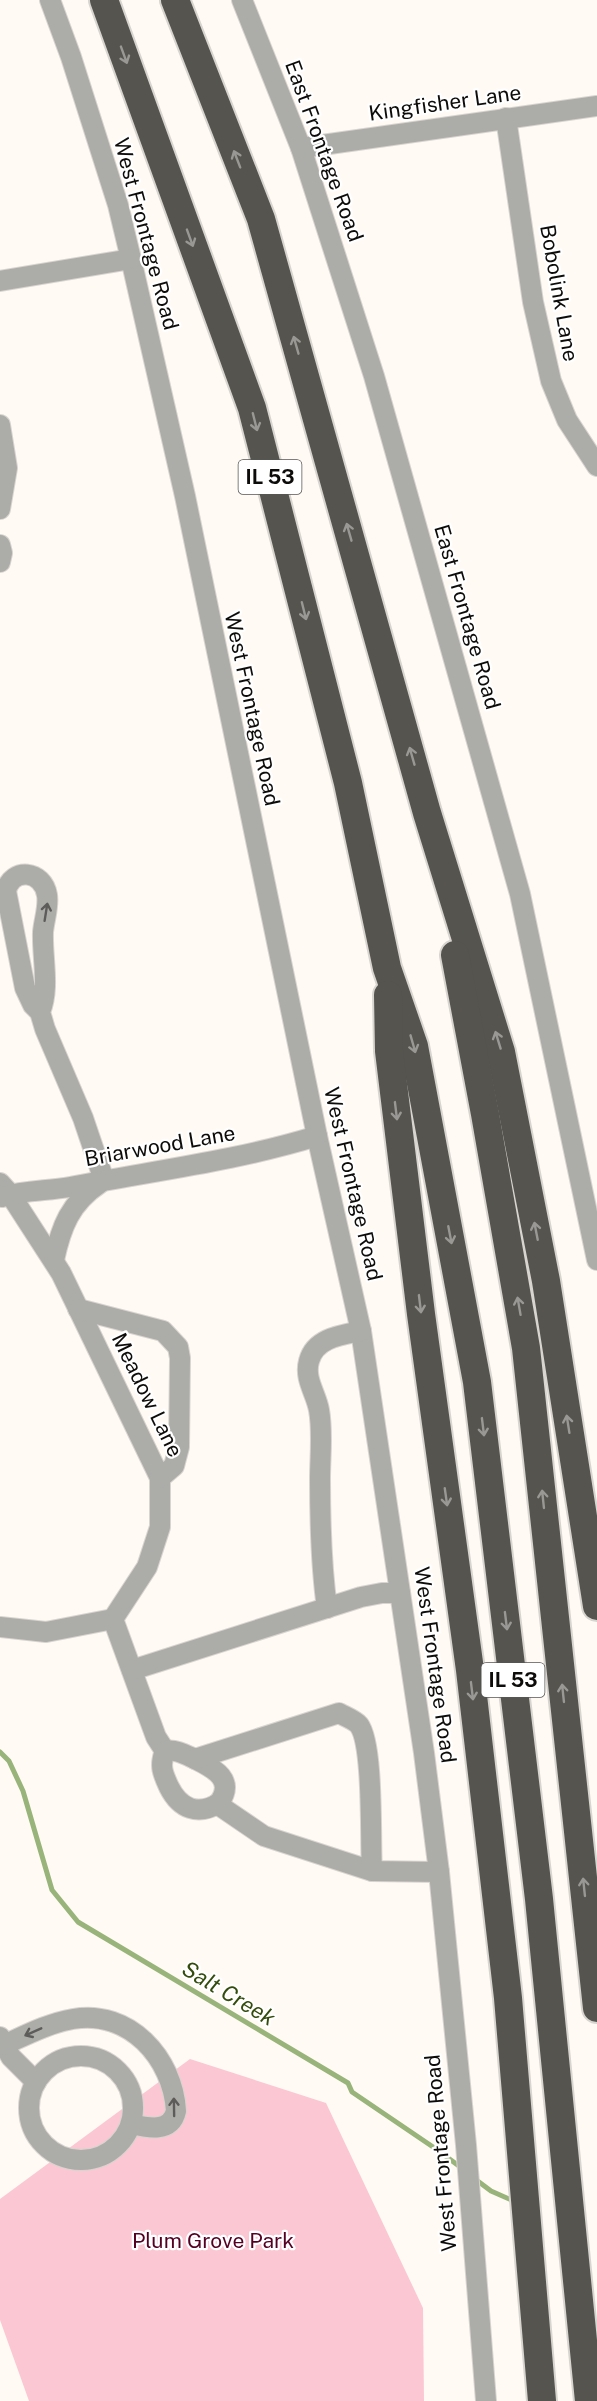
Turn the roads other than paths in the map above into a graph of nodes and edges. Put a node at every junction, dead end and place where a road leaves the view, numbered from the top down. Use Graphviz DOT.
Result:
graph roads {
  1 [pos="50,0"];
  2 [pos="104,0"];
  3 [pos="175,0"];
  4 [pos="242,0"];
  5 [pos="597,106"];
  6 [pos="506,118"];
  7 [pos="301,148"];
  8 [pos="131,259"];
  9 [pos="0,280"];
  10 [pos="0,425"];
  11 [pos="597,466"];
  12 [pos="0,509"];
  13 [pos="0,545"];
  14 [pos="0,562"];
  15 [pos="427,813"];
  16 [pos="43,945"];
  17 [pos="16,947"];
  18 [pos="387,968"];
  19 [pos="40,1012"];
  20 [pos="317,1136"];
  21 [pos="104,1180"];
  22 [pos="4,1192"];
  23 [pos="54,1260"];
  24 [pos="597,1260"];
  25 [pos="78,1309"];
  26 [pos="361,1331"];
  27 [pos="160,1478"];
  28 [pos="400,1593"];
  29 [pos="597,1606"];
  30 [pos="327,1608"];
  31 [pos="113,1619"];
  32 [pos="0,1627"];
  33 [pos="132,1670"];
  34 [pos="165,1751"];
  35 [pos="195,1759"];
  36 [pos="217,1804"];
  37 [pos="372,1871"];
  38 [pos="439,1872"];
  39 [pos="597,2008"];
  40 [pos="2,2041"];
  41 [pos="36,2082"];
  42 [pos="131,2124"];
  43 [pos="486,2401"];
  44 [pos="542,2401"];
  45 [pos="589,2401"];
  1 -- 8 [label="street, West Frontage Road"];
  2 -- 18 [label="highway, IL 53, one-way"];
  15 -- 3 [label="highway, IL 53, one-way"];
  4 -- 7 [label="street, East Frontage Road"];
  5 -- 6 [label="street, Kingfisher Lane"];
  6 -- 7 [label="street, Kingfisher Lane"];
  6 -- 11 [label="street, Bobolink Lane"];
  7 -- 24 [label="street, East Frontage Road"];
  8 -- 9 [label="street"];
  8 -- 20 [label="street, West Frontage Road"];
  10 -- 12 [label="street"];
  13 -- 14 [label="street"];
  29 -- 15 [label="highway, IL 53, one-way"];
  39 -- 15 [label="highway, IL 53, one-way"];
  16 -- 17 [label="street"];
  16 -- 17 [label="street, one-way"];
  16 -- 19 [label="street"];
  17 -- 19 [label="street"];
  18 -- 44 [label="highway, IL 53, one-way"];
  18 -- 45 [label="highway, IL 53, one-way"];
  19 -- 21 [label="street"];
  20 -- 21 [label="street, Briarwood Lane"];
  20 -- 26 [label="street, West Frontage Road"];
  21 -- 22 [label="street, Briarwood Lane"];
  21 -- 23 [label="street"];
  22 -- 23 [label="street, Meadow Lane"];
  23 -- 25 [label="street, Meadow Lane"];
  25 -- 27 [label="street, Meadow Lane"];
  25 -- 27 [label="street"];
  26 -- 28 [label="street, West Frontage Road"];
  26 -- 30 [label="street"];
  27 -- 31 [label="street, Meadow Lane"];
  28 -- 30 [label="street"];
  28 -- 38 [label="street, West Frontage Road"];
  30 -- 33 [label="street"];
  31 -- 32 [label="street"];
  31 -- 33 [label="street"];
  33 -- 34 [label="street"];
  34 -- 35 [label="street"];
  34 -- 36 [label="street"];
  35 -- 36 [label="street"];
  35 -- 37 [label="street"];
  36 -- 37 [label="street"];
  37 -- 38 [label="street"];
  38 -- 43 [label="street, West Frontage Road"];
  40 -- 41 [label="street"];
  42 -- 40 [label="street, one-way"];
  41 -- 42 [label="street"];
  41 -- 42 [label="street"];
}
